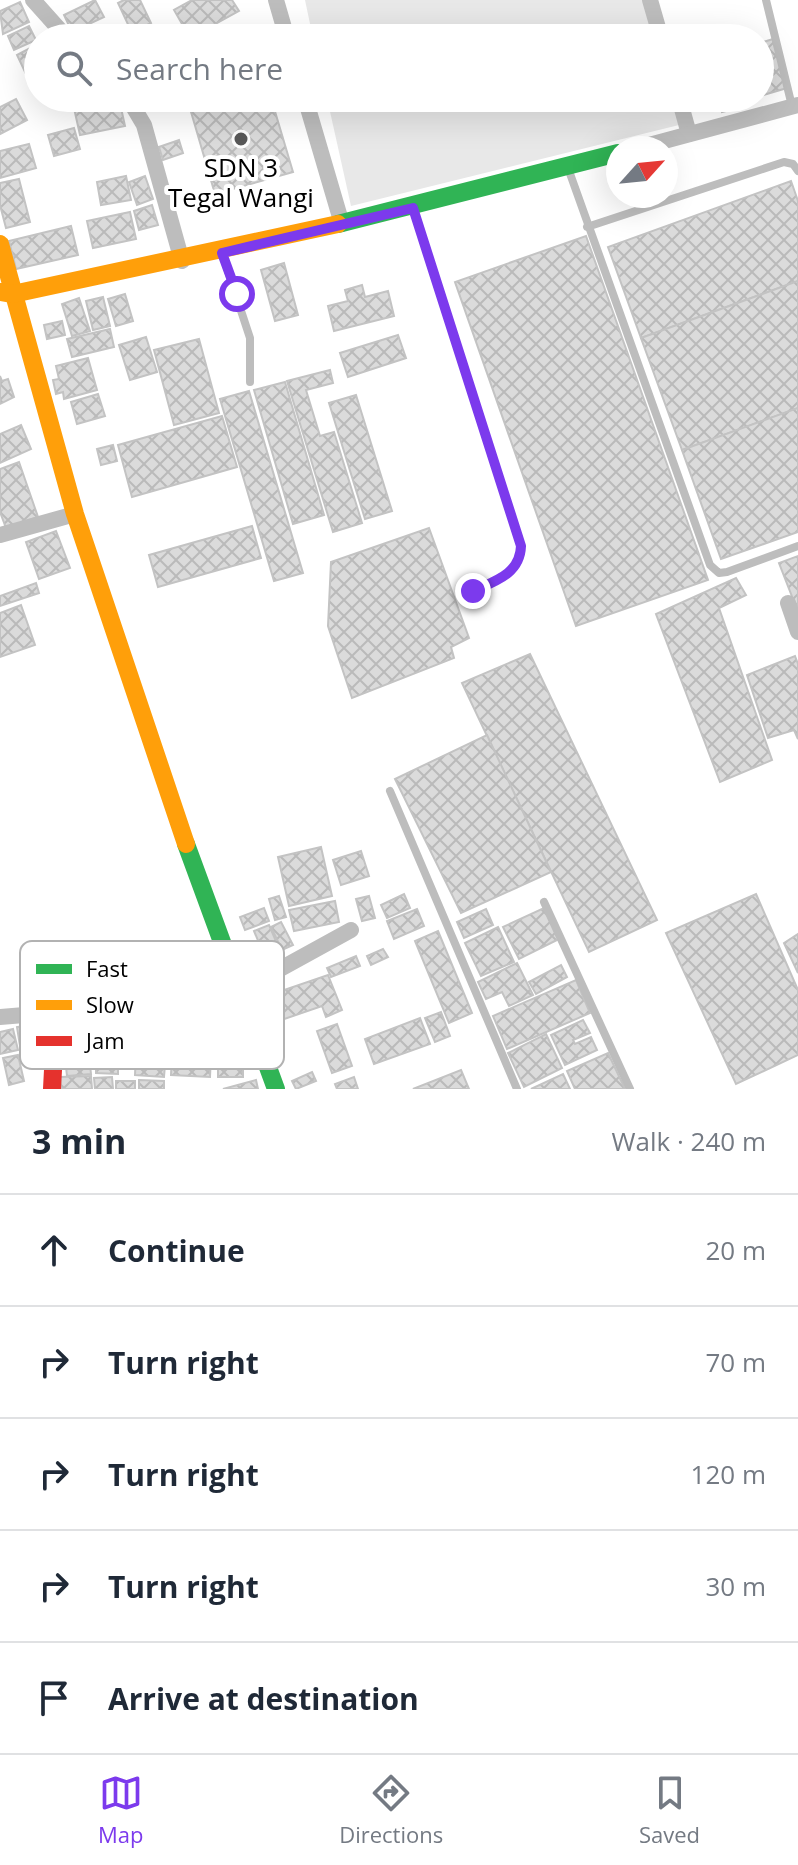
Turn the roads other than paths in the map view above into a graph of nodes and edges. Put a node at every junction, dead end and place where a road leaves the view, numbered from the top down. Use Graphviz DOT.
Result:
graph roads {
  1 [pos="33,0"];
  2 [pos="276,0"];
  3 [pos="650,0"];
  4 [pos="766,0"];
  5 [pos="54,24"];
  6 [pos="283,24"];
  7 [pos="657,24"];
  8 [pos="772,24"];
  9 [pos="774,30"];
  10 [pos="796,111"];
  11 [pos="136,112"];
  12 [pos="309,112"];
  13 [pos="683,112"];
  14 [pos="689,134"];
  15 [pos="678,137"];
  16 [pos="606,156"];
  17 [pos="568,167"];
  18 [pos="798,171"];
  19 [pos="413,208"];
  20 [pos="342,224"];
  21 [pos="587,227"];
  22 [pos="0,244"];
  23 [pos="222,253"];
  24 [pos="182,261"];
  25 [pos="6,293"];
  26 [pos="250,382"];
  27 [pos="75,514"];
  28 [pos="0,535"];
  29 [pos="798,546"];
  30 [pos="473,591"];
  31 [pos="788,603"];
  32 [pos="798,632"];
  33 [pos="390,791"];
  34 [pos="544,902"];
  35 [pos="351,930"];
  36 [pos="222,941"];
  37 [pos="284,967"];
  38 [pos="20,1016"];
  39 [pos="0,1017"];
  40 [pos="53,1069"];
  41 [pos="269,1069"];
  42 [pos="52,1089"];
  43 [pos="276,1089"];
  44 [pos="517,1089"];
  45 [pos="630,1089"];
  1 -- 5 [label="street"];
  2 -- 6 [label="street"];
  3 -- 7 [label="street"];
  4 -- 8 [label="lane"];
  9 -- 10 [label="lane"];
  10 -- 14 [label="street"];
  11 -- 24 [label="street"];
  12 -- 20 [label="street"];
  13 -- 14 [label="street"];
  14 -- 15 [label="street"];
  16 -- 17 [label="street"];
  17 -- 19 [label="street"];
  17 -- 21 [label="lane"];
  18 -- 21 [label="lane"];
  19 -- 20 [label="street"];
  19 -- 30 [label="lane"];
  20 -- 23 [label="street"];
  21 -- 29 [label="lane"];
  22 -- 25 [label="street"];
  23 -- 24 [label="street"];
  23 -- 26 [label="lane"];
  24 -- 25 [label="street"];
  25 -- 27 [label="street"];
  27 -- 28 [label="street"];
  27 -- 36 [label="street"];
  31 -- 32 [label="street"];
  33 -- 44 [label="lane"];
  34 -- 45 [label="lane"];
  35 -- 37 [label="street"];
  38 -- 39 [label="street"];
  40 -- 42 [label="street"];
  41 -- 43 [label="street"];
}
